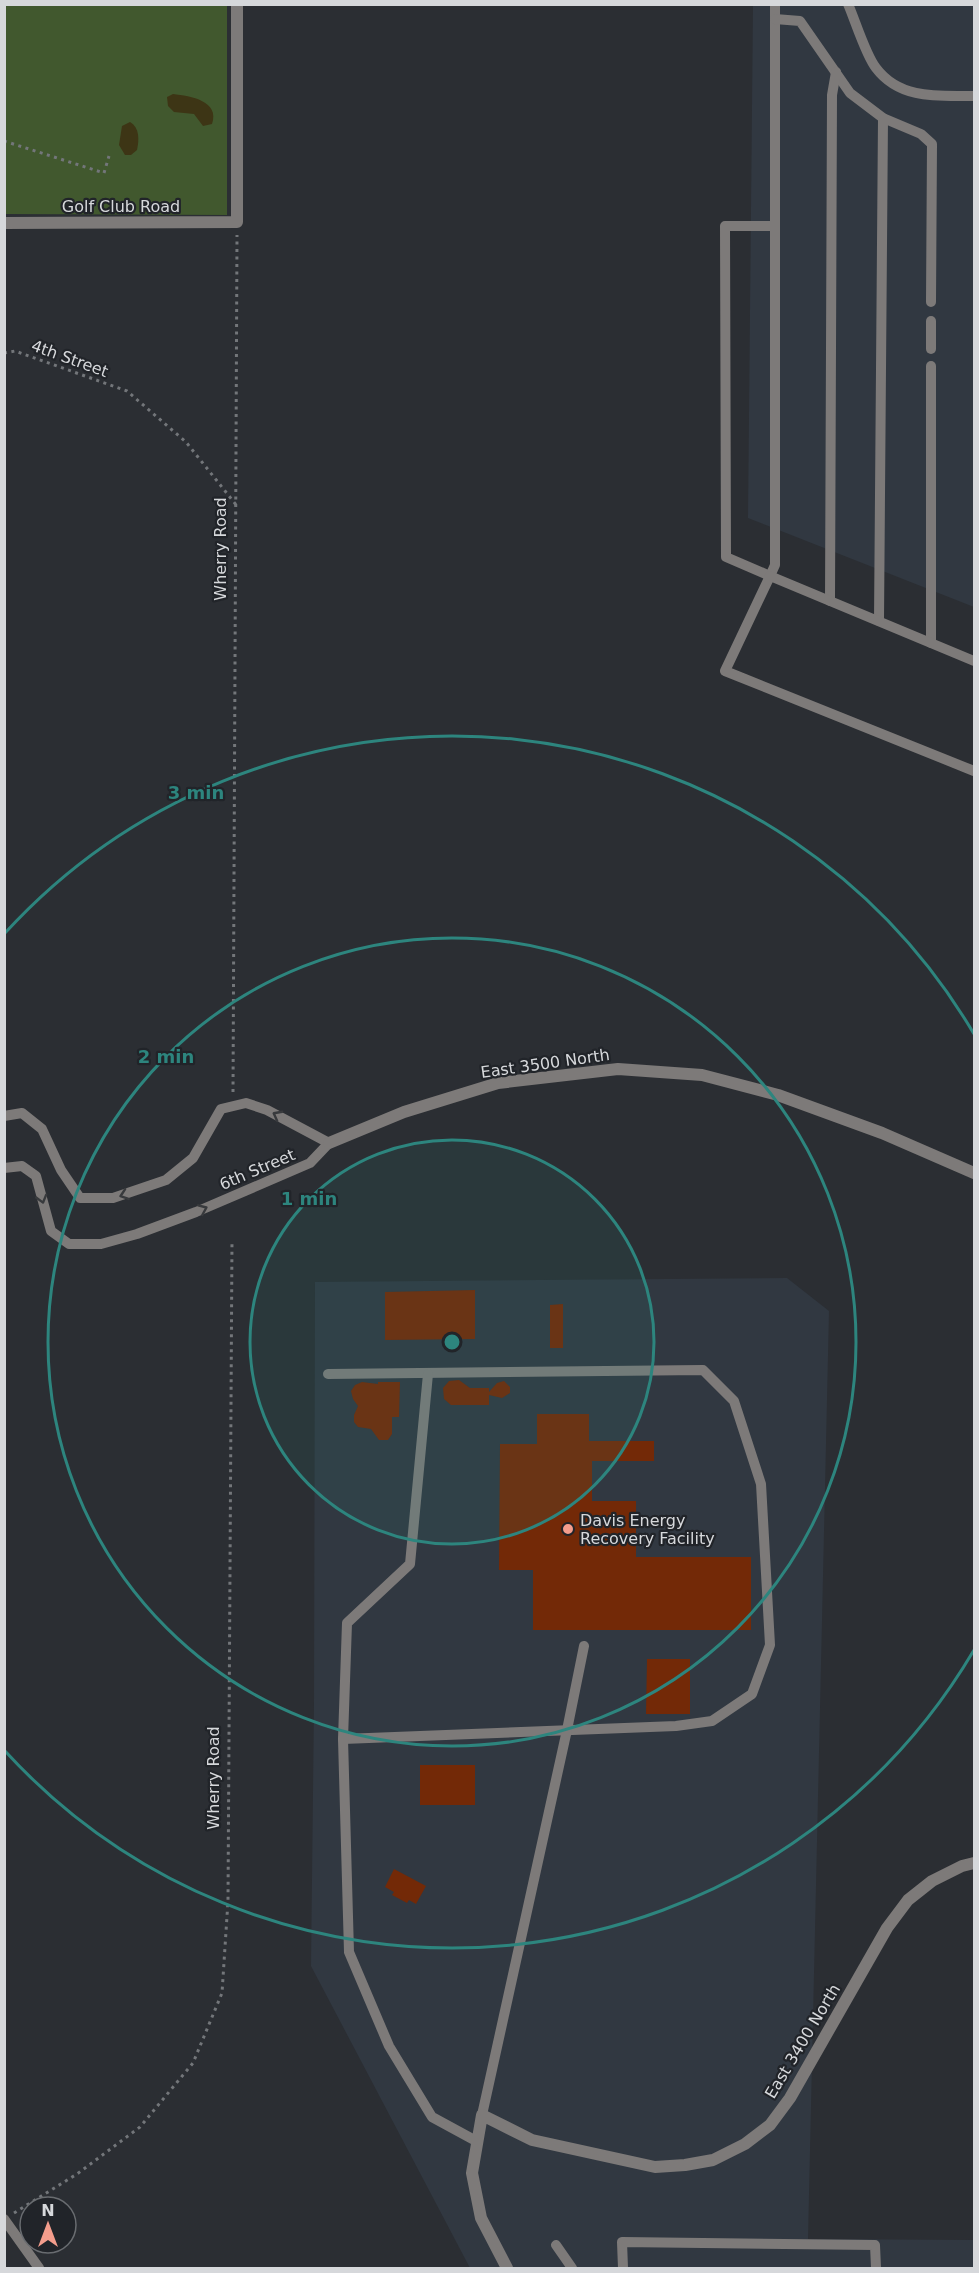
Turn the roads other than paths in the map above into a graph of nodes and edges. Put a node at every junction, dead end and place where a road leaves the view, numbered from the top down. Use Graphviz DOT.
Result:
graph roads {
  1 [pos="237,4"];
  2 [pos="775,4"];
  3 [pos="848,4"];
  4 [pos="775,19"];
  5 [pos="836,72"];
  6 [pos="975,96"];
  7 [pos="883,118"];
  8 [pos="4,223"];
  9 [pos="775,226"];
  10 [pos="931,302"];
  11 [pos="931,321"];
  12 [pos="931,349"];
  13 [pos="931,366"];
  14 [pos="770,576"];
  15 [pos="830,601"];
  16 [pos="879,621"];
  17 [pos="931,643"];
  18 [pos="975,661"];
  19 [pos="975,771"];
  20 [pos="4,1116"];
  21 [pos="328,1143"];
  22 [pos="4,1168"];
  23 [pos="975,1173"];
  24 [pos="328,1374"];
  25 [pos="428,1374"];
  26 [pos="584,1646"];
  27 [pos="567,1730"];
  28 [pos="343,1739"];
  29 [pos="975,1863"];
  30 [pos="482,2115"];
  31 [pos="478,2142"];
  32 [pos="9,2216"];
  33 [pos="555,2245"];
  34 [pos="39,2268"];
  35 [pos="507,2268"];
  36 [pos="572,2268"];
  37 [pos="622,2268"];
  38 [pos="876,2268"];
  1 -- 8 [label="street, Golf Club Road"];
  2 -- 4 [label="lane"];
  3 -- 6 [label="lane"];
  4 -- 5 [label="lane"];
  4 -- 9 [label="lane"];
  5 -- 7 [label="lane"];
  5 -- 15 [label="lane"];
  7 -- 10 [label="lane"];
  7 -- 16 [label="lane"];
  9 -- 14 [label="lane"];
  9 -- 14 [label="lane"];
  11 -- 12 [label="lane"];
  13 -- 17 [label="lane"];
  14 -- 15 [label="lane"];
  14 -- 19 [label="lane"];
  15 -- 16 [label="lane"];
  16 -- 17 [label="lane"];
  17 -- 18 [label="lane"];
  21 -- 20 [label="lane, 6th Street, one-way"];
  22 -- 21 [label="lane, 6th Street, one-way"];
  21 -- 23 [label="street, East 3500 North"];
  24 -- 25 [label="lane"];
  25 -- 27 [label="lane"];
  25 -- 28 [label="lane"];
  26 -- 27 [label="lane"];
  27 -- 28 [label="lane"];
  27 -- 30 [label="lane"];
  28 -- 31 [label="lane"];
  29 -- 30 [label="street, East 3400 North"];
  30 -- 31 [label="street"];
  31 -- 35 [label="street"];
  32 -- 34 [label="lane"];
  33 -- 36 [label="lane"];
  37 -- 38 [label="lane"];
}
